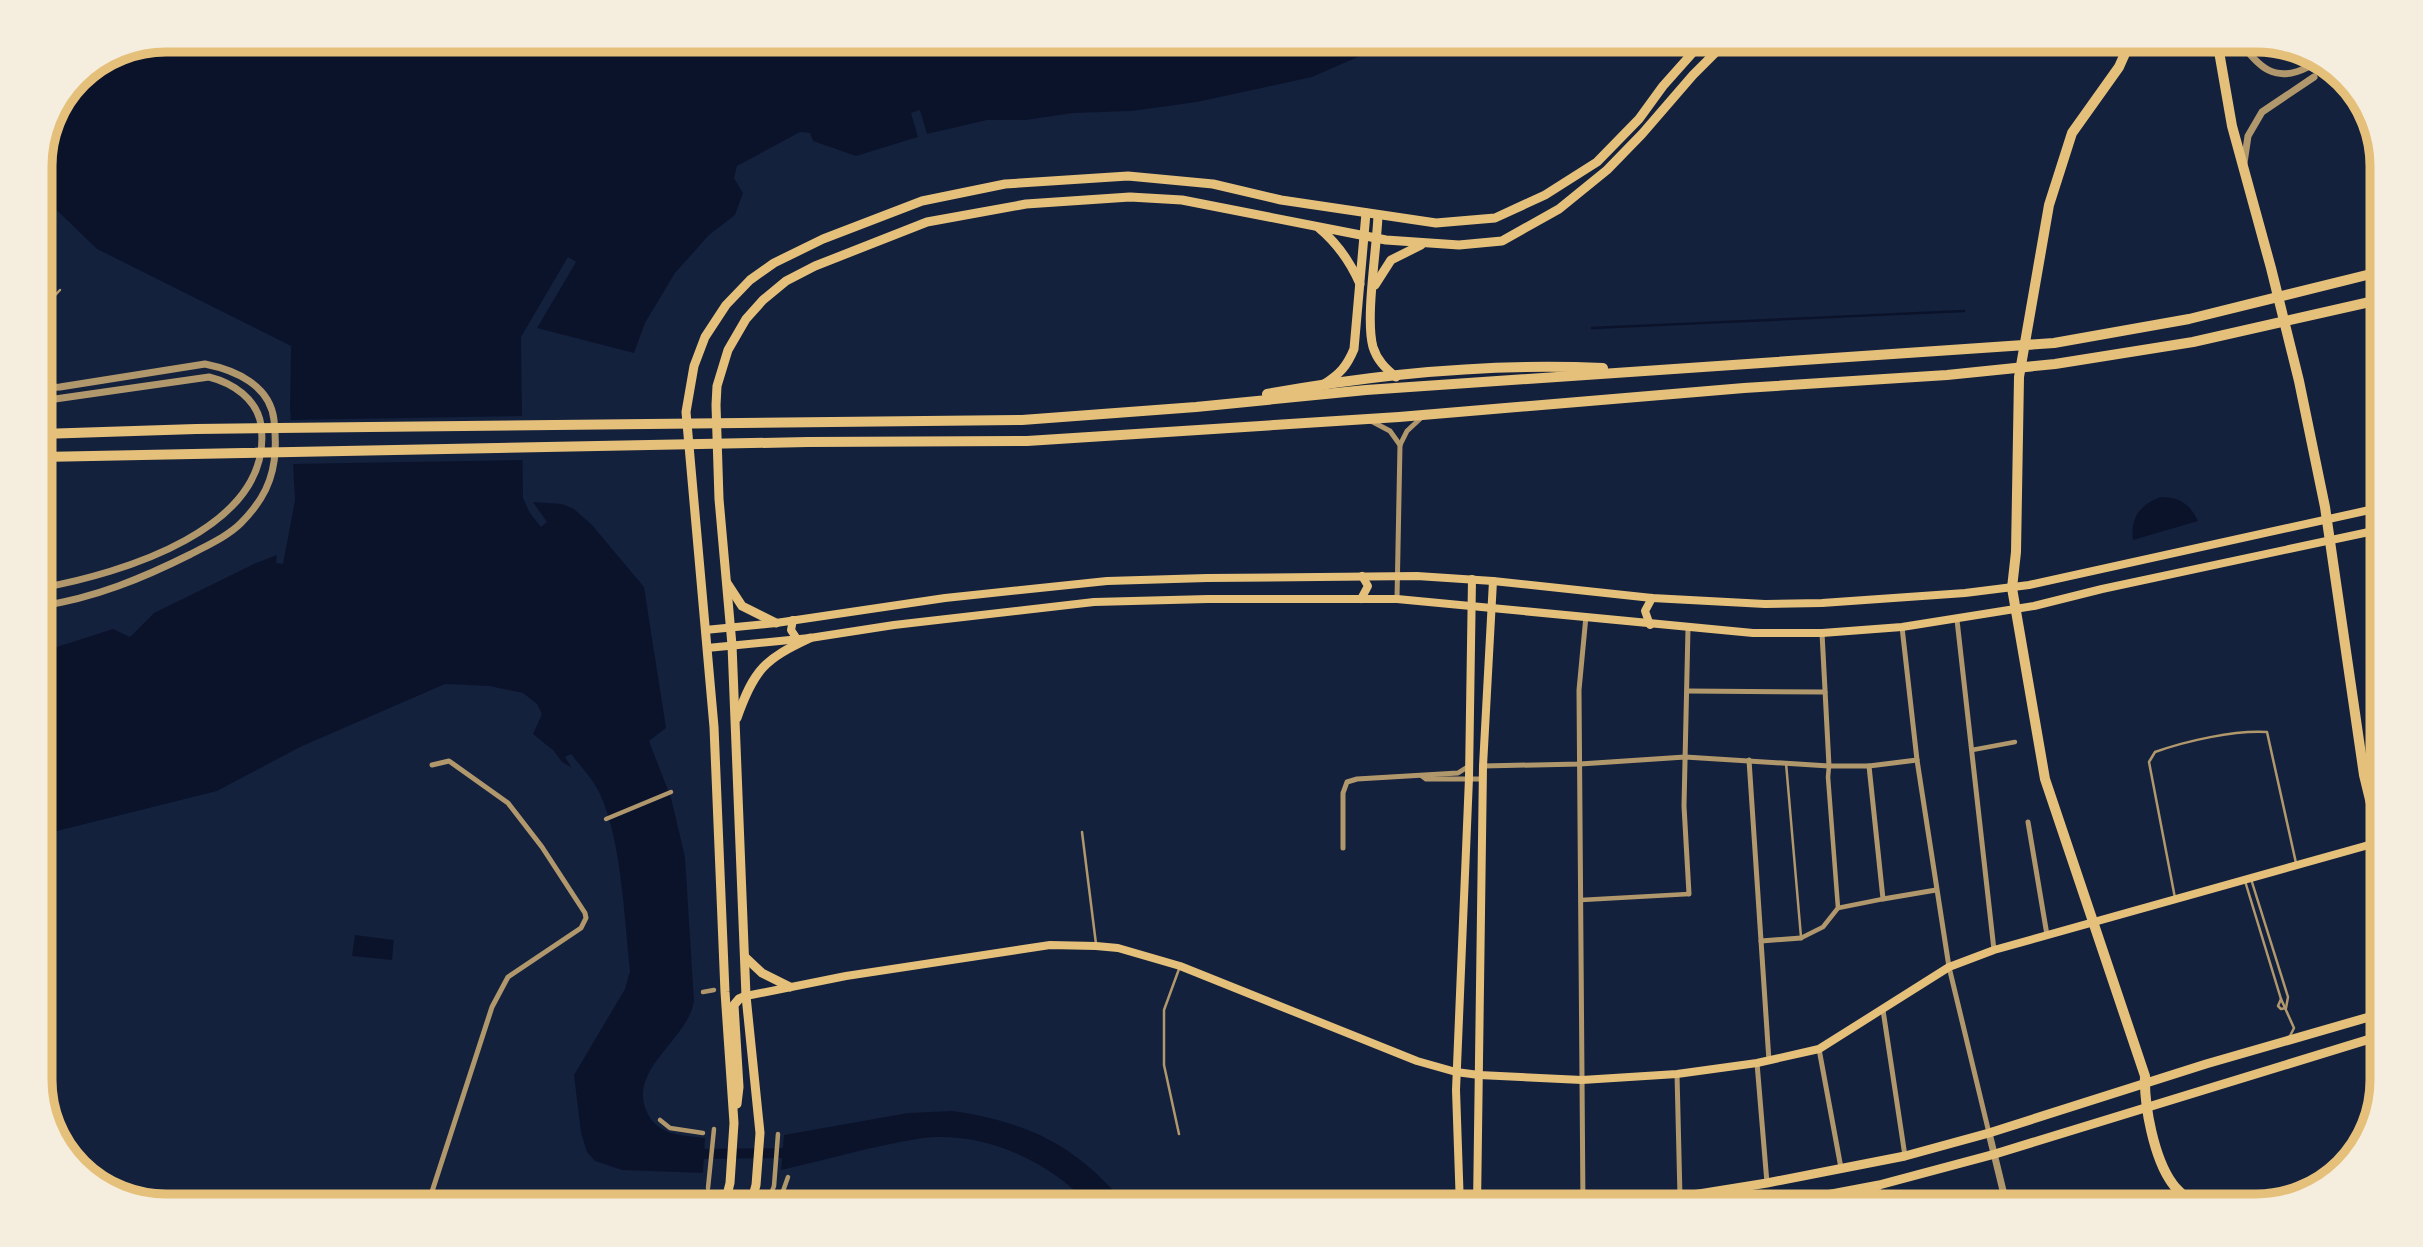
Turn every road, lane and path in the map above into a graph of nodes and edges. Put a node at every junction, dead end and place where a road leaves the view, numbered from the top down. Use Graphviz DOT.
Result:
graph roads {
  1 [pos="1693,52"];
  2 [pos="1716,52"];
  3 [pos="2126,52"];
  4 [pos="2219,52"];
  5 [pos="2248,52"];
  6 [pos="2308,67"];
  7 [pos="2314,77"];
  8 [pos="2244,164"];
  9 [pos="1366,214"];
  10 [pos="1378,215"];
  11 [pos="1317,226"];
  12 [pos="1364,235"];
  13 [pos="1377,238"];
  14 [pos="1422,244"];
  15 [pos="2370,274"];
  16 [pos="1360,286"];
  17 [pos="1373,289"];
  18 [pos="60,290"];
  19 [pos="53,297"];
  20 [pos="2370,302"];
  21 [pos="1649,370"];
  22 [pos="1396,377"];
  23 [pos="1324,384"];
  24 [pos="53,387"];
  25 [pos="53,399"];
  26 [pos="1196,407"];
  27 [pos="1424,415"];
  28 [pos="1362,419"];
  29 [pos="53,434"];
  30 [pos="1400,445"];
  31 [pos="53,457"];
  32 [pos="84,457"];
  33 [pos="53,462"];
  34 [pos="2370,510"];
  35 [pos="2327,519"];
  36 [pos="2370,532"];
  37 [pos="2329,541"];
  38 [pos="1362,576"];
  39 [pos="1397,576"];
  40 [pos="725,579"];
  41 [pos="1472,579"];
  42 [pos="1493,581"];
  43 [pos="53,585"];
  44 [pos="2012,589"];
  45 [pos="1652,598"];
  46 [pos="1362,599"];
  47 [pos="1397,599"];
  48 [pos="53,604"];
  49 [pos="1471,605"];
  50 [pos="1492,606"];
  51 [pos="2016,610"];
  52 [pos="1586,616"];
  53 [pos="793,620"];
  54 [pos="1957,620"];
  55 [pos="776,623"];
  56 [pos="1650,625"];
  57 [pos="1902,627"];
  58 [pos="1688,628"];
  59 [pos="730,629"];
  60 [pos="705,630"];
  61 [pos="1822,632"];
  62 [pos="810,638"];
  63 [pos="797,639"];
  64 [pos="732,645"];
  65 [pos="707,648"];
  66 [pos="1687,691"];
  67 [pos="1825,692"];
  68 [pos="735,723"];
  69 [pos="2015,742"];
  70 [pos="1972,750"];
  71 [pos="1685,757"];
  72 [pos="1749,760"];
  73 [pos="1917,760"];
  74 [pos="1786,763"];
  75 [pos="1580,764"];
  76 [pos="432,765"];
  77 [pos="1469,766"];
  78 [pos="1483,766"];
  79 [pos="1829,766"];
  80 [pos="1869,766"];
  81 [pos="1422,776"];
  82 [pos="1469,778"];
  83 [pos="1483,779"];
  84 [pos="671,792"];
  85 [pos="2370,798"];
  86 [pos="606,819"];
  87 [pos="2028,822"];
  88 [pos="1082,832"];
  89 [pos="1343,848"];
  90 [pos="2370,848"];
  91 [pos="2297,866"];
  92 [pos="2248,880"];
  93 [pos="1936,890"];
  94 [pos="1689,894"];
  95 [pos="1883,899"];
  96 [pos="1581,900"];
  97 [pos="2176,900"];
  98 [pos="1838,908"];
  99 [pos="2092,924"];
  100 [pos="2047,935"];
  101 [pos="1801,938"];
  102 [pos="1761,941"];
  103 [pos="1096,946"];
  104 [pos="1994,950"];
  105 [pos="2273,950"];
  106 [pos="2268,951"];
  107 [pos="2263,953"];
  108 [pos="745,957"];
  109 [pos="1180,966"];
  110 [pos="1949,967"];
  111 [pos="790,987"];
  112 [pos="714,990"];
  113 [pos="704,992"];
  114 [pos="746,996"];
  115 [pos="2286,1008"];
  116 [pos="1883,1010"];
  117 [pos="2370,1017"];
  118 [pos="2370,1039"];
  119 [pos="2286,1041"];
  120 [pos="1819,1049"];
  121 [pos="1769,1061"];
  122 [pos="1757,1063"];
  123 [pos="1456,1072"];
  124 [pos="1677,1074"];
  125 [pos="1479,1075"];
  126 [pos="1582,1080"];
  127 [pos="2145,1084"];
  128 [pos="2147,1109"];
  129 [pos="660,1120"];
  130 [pos="734,1127"];
  131 [pos="714,1129"];
  132 [pos="703,1133"];
  133 [pos="1989,1133"];
  134 [pos="778,1134"];
  135 [pos="1179,1134"];
  136 [pos="1995,1154"];
  137 [pos="1905,1156"];
  138 [pos="1841,1168"];
  139 [pos="788,1177"];
  140 [pos="1767,1183"];
  141 [pos="1879,1185"];
  142 [pos="708,1188"];
  143 [pos="431,1194"];
  144 [pos="727,1194"];
  145 [pos="753,1194"];
  146 [pos="771,1194"];
  147 [pos="781,1194"];
  148 [pos="1460,1194"];
  149 [pos="1477,1194"];
  150 [pos="1583,1194"];
  151 [pos="1680,1194"];
  152 [pos="1703,1194"];
  153 [pos="1832,1194"];
  154 [pos="1878,1194"];
  155 [pos="2004,1194"];
  156 [pos="2182,1194"];
  1 -- 10 [label="main road"];
  2 -- 14 [label="main road"];
  3 -- 44 [label="highway"];
  4 -- 8 [label="highway"];
  5 -- 6 [label="street"];
  7 -- 8 [label="street"];
  8 -- 35 [label="highway"];
  9 -- 10 [label="main road"];
  9 -- 12 [label="main road"];
  9 -- 60 [label="main road"];
  10 -- 13 [label="main road"];
  11 -- 12 [label="main road"];
  11 -- 16 [label="main road"];
  11 -- 40 [label="main road"];
  12 -- 13 [label="main road"];
  12 -- 16 [label="main road"];
  13 -- 14 [label="main road"];
  13 -- 17 [label="main road"];
  14 -- 17 [label="main road"];
  15 -- 21 [label="highway"];
  16 -- 23 [label="main road"];
  17 -- 22 [label="main road"];
  18 -- 19 [label="lane"];
  20 -- 27 [label="highway"];
  21 -- 22 [label="highway"];
  21 -- 26 [label="highway"];
  22 -- 23 [label="highway"];
  23 -- 26 [label="highway"];
  24 -- 48 [label="street"];
  25 -- 43 [label="street"];
  26 -- 29 [label="highway"];
  27 -- 28 [label="highway"];
  27 -- 30 [label="street"];
  28 -- 30 [label="street"];
  28 -- 32 [label="highway"];
  30 -- 39 [label="street"];
  31 -- 32 [label="highway"];
  32 -- 33 [label="highway"];
  34 -- 35 [label="main road"];
  35 -- 37 [label="highway"];
  35 -- 44 [label="main road"];
  36 -- 37 [label="main road"];
  37 -- 51 [label="main road"];
  37 -- 85 [label="highway"];
  38 -- 39 [label="main road"];
  38 -- 46 [label="main road"];
  38 -- 53 [label="main road"];
  39 -- 41 [label="main road"];
  39 -- 47 [label="street"];
  40 -- 55 [label="main road"];
  40 -- 59 [label="main road"];
  41 -- 42 [label="main road"];
  41 -- 49 [label="main road"];
  42 -- 45 [label="main road"];
  42 -- 50 [label="main road"];
  44 -- 45 [label="main road"];
  44 -- 51 [label="highway"];
  45 -- 56 [label="main road"];
  46 -- 47 [label="main road"];
  46 -- 62 [label="main road"];
  47 -- 49 [label="main road"];
  49 -- 50 [label="main road"];
  49 -- 77 [label="main road"];
  50 -- 52 [label="main road"];
  50 -- 78 [label="main road"];
  51 -- 54 [label="main road"];
  51 -- 99 [label="highway"];
  52 -- 56 [label="main road"];
  52 -- 75 [label="street"];
  53 -- 55 [label="main road"];
  53 -- 63 [label="main road"];
  54 -- 57 [label="main road"];
  54 -- 70 [label="street"];
  55 -- 59 [label="main road"];
  56 -- 58 [label="main road"];
  57 -- 61 [label="main road"];
  57 -- 73 [label="street"];
  58 -- 61 [label="main road"];
  58 -- 66 [label="street"];
  59 -- 60 [label="main road"];
  59 -- 64 [label="main road"];
  60 -- 65 [label="main road"];
  61 -- 67 [label="street"];
  62 -- 63 [label="main road"];
  62 -- 68 [label="main road"];
  63 -- 64 [label="main road"];
  64 -- 65 [label="main road"];
  64 -- 68 [label="main road"];
  65 -- 130 [label="main road"];
  66 -- 67 [label="street"];
  66 -- 71 [label="street"];
  67 -- 79 [label="street"];
  68 -- 108 [label="main road"];
  69 -- 70 [label="street"];
  70 -- 104 [label="street"];
  71 -- 72 [label="street"];
  71 -- 75 [label="street"];
  71 -- 94 [label="street"];
  72 -- 74 [label="street"];
  72 -- 102 [label="street"];
  73 -- 80 [label="street"];
  73 -- 93 [label="street"];
  74 -- 79 [label="street"];
  74 -- 101 [label="lane"];
  75 -- 78 [label="street"];
  75 -- 96 [label="street"];
  76 -- 143 [label="street"];
  77 -- 81 [label="street"];
  77 -- 82 [label="main road"];
  78 -- 83 [label="main road"];
  79 -- 80 [label="street"];
  79 -- 98 [label="street"];
  80 -- 95 [label="street"];
  81 -- 82 [label="street"];
  81 -- 89 [label="street"];
  82 -- 83 [label="street"];
  82 -- 123 [label="main road"];
  83 -- 125 [label="main road"];
  84 -- 86 [label="street"];
  87 -- 100 [label="street"];
  88 -- 103 [label="lane"];
  90 -- 91 [label="main road"];
  91 -- 92 [label="main road"];
  91 -- 97 [label="lane"];
  92 -- 97 [label="main road"];
  92 -- 105 [label="lane"];
  92 -- 106 [label="lane"];
  93 -- 95 [label="street"];
  93 -- 110 [label="street"];
  94 -- 96 [label="street"];
  95 -- 98 [label="street"];
  96 -- 126 [label="street"];
  97 -- 99 [label="main road"];
  98 -- 101 [label="street"];
  99 -- 100 [label="main road"];
  99 -- 127 [label="highway"];
  100 -- 104 [label="main road"];
  101 -- 102 [label="street"];
  102 -- 121 [label="street"];
  103 -- 109 [label="main road"];
  103 -- 111 [label="main road"];
  104 -- 110 [label="main road"];
  105 -- 106 [label="lane"];
  105 -- 115 [label="lane"];
  106 -- 107 [label="lane"];
  106 -- 115 [label="lane"];
  108 -- 111 [label="main road"];
  108 -- 114 [label="main road"];
  109 -- 123 [label="main road"];
  109 -- 135 [label="lane"];
  110 -- 116 [label="main road"];
  110 -- 133 [label="street"];
  111 -- 114 [label="main road"];
  112 -- 113 [label="street"];
  114 -- 130 [label="main road"];
  114 -- 145 [label="main road"];
  115 -- 119 [label="lane"];
  116 -- 120 [label="main road"];
  116 -- 137 [label="street"];
  117 -- 119 [label="main road"];
  118 -- 128 [label="main road"];
  119 -- 127 [label="main road"];
  120 -- 121 [label="main road"];
  120 -- 138 [label="street"];
  121 -- 122 [label="main road"];
  122 -- 124 [label="main road"];
  122 -- 140 [label="street"];
  123 -- 125 [label="main road"];
  123 -- 148 [label="main road"];
  124 -- 126 [label="main road"];
  124 -- 151 [label="street"];
  125 -- 126 [label="main road"];
  125 -- 149 [label="main road"];
  126 -- 150 [label="street"];
  127 -- 128 [label="highway"];
  127 -- 133 [label="main road"];
  128 -- 136 [label="main road"];
  128 -- 156 [label="highway"];
  129 -- 132 [label="street"];
  130 -- 144 [label="main road"];
  131 -- 142 [label="street"];
  133 -- 136 [label="street"];
  133 -- 137 [label="main road"];
  134 -- 146 [label="street"];
  136 -- 141 [label="main road"];
  136 -- 155 [label="street"];
  137 -- 138 [label="main road"];
  138 -- 140 [label="main road"];
  139 -- 147 [label="street"];
  140 -- 152 [label="main road"];
  141 -- 153 [label="main road"];
  141 -- 154 [label="street"];
}
